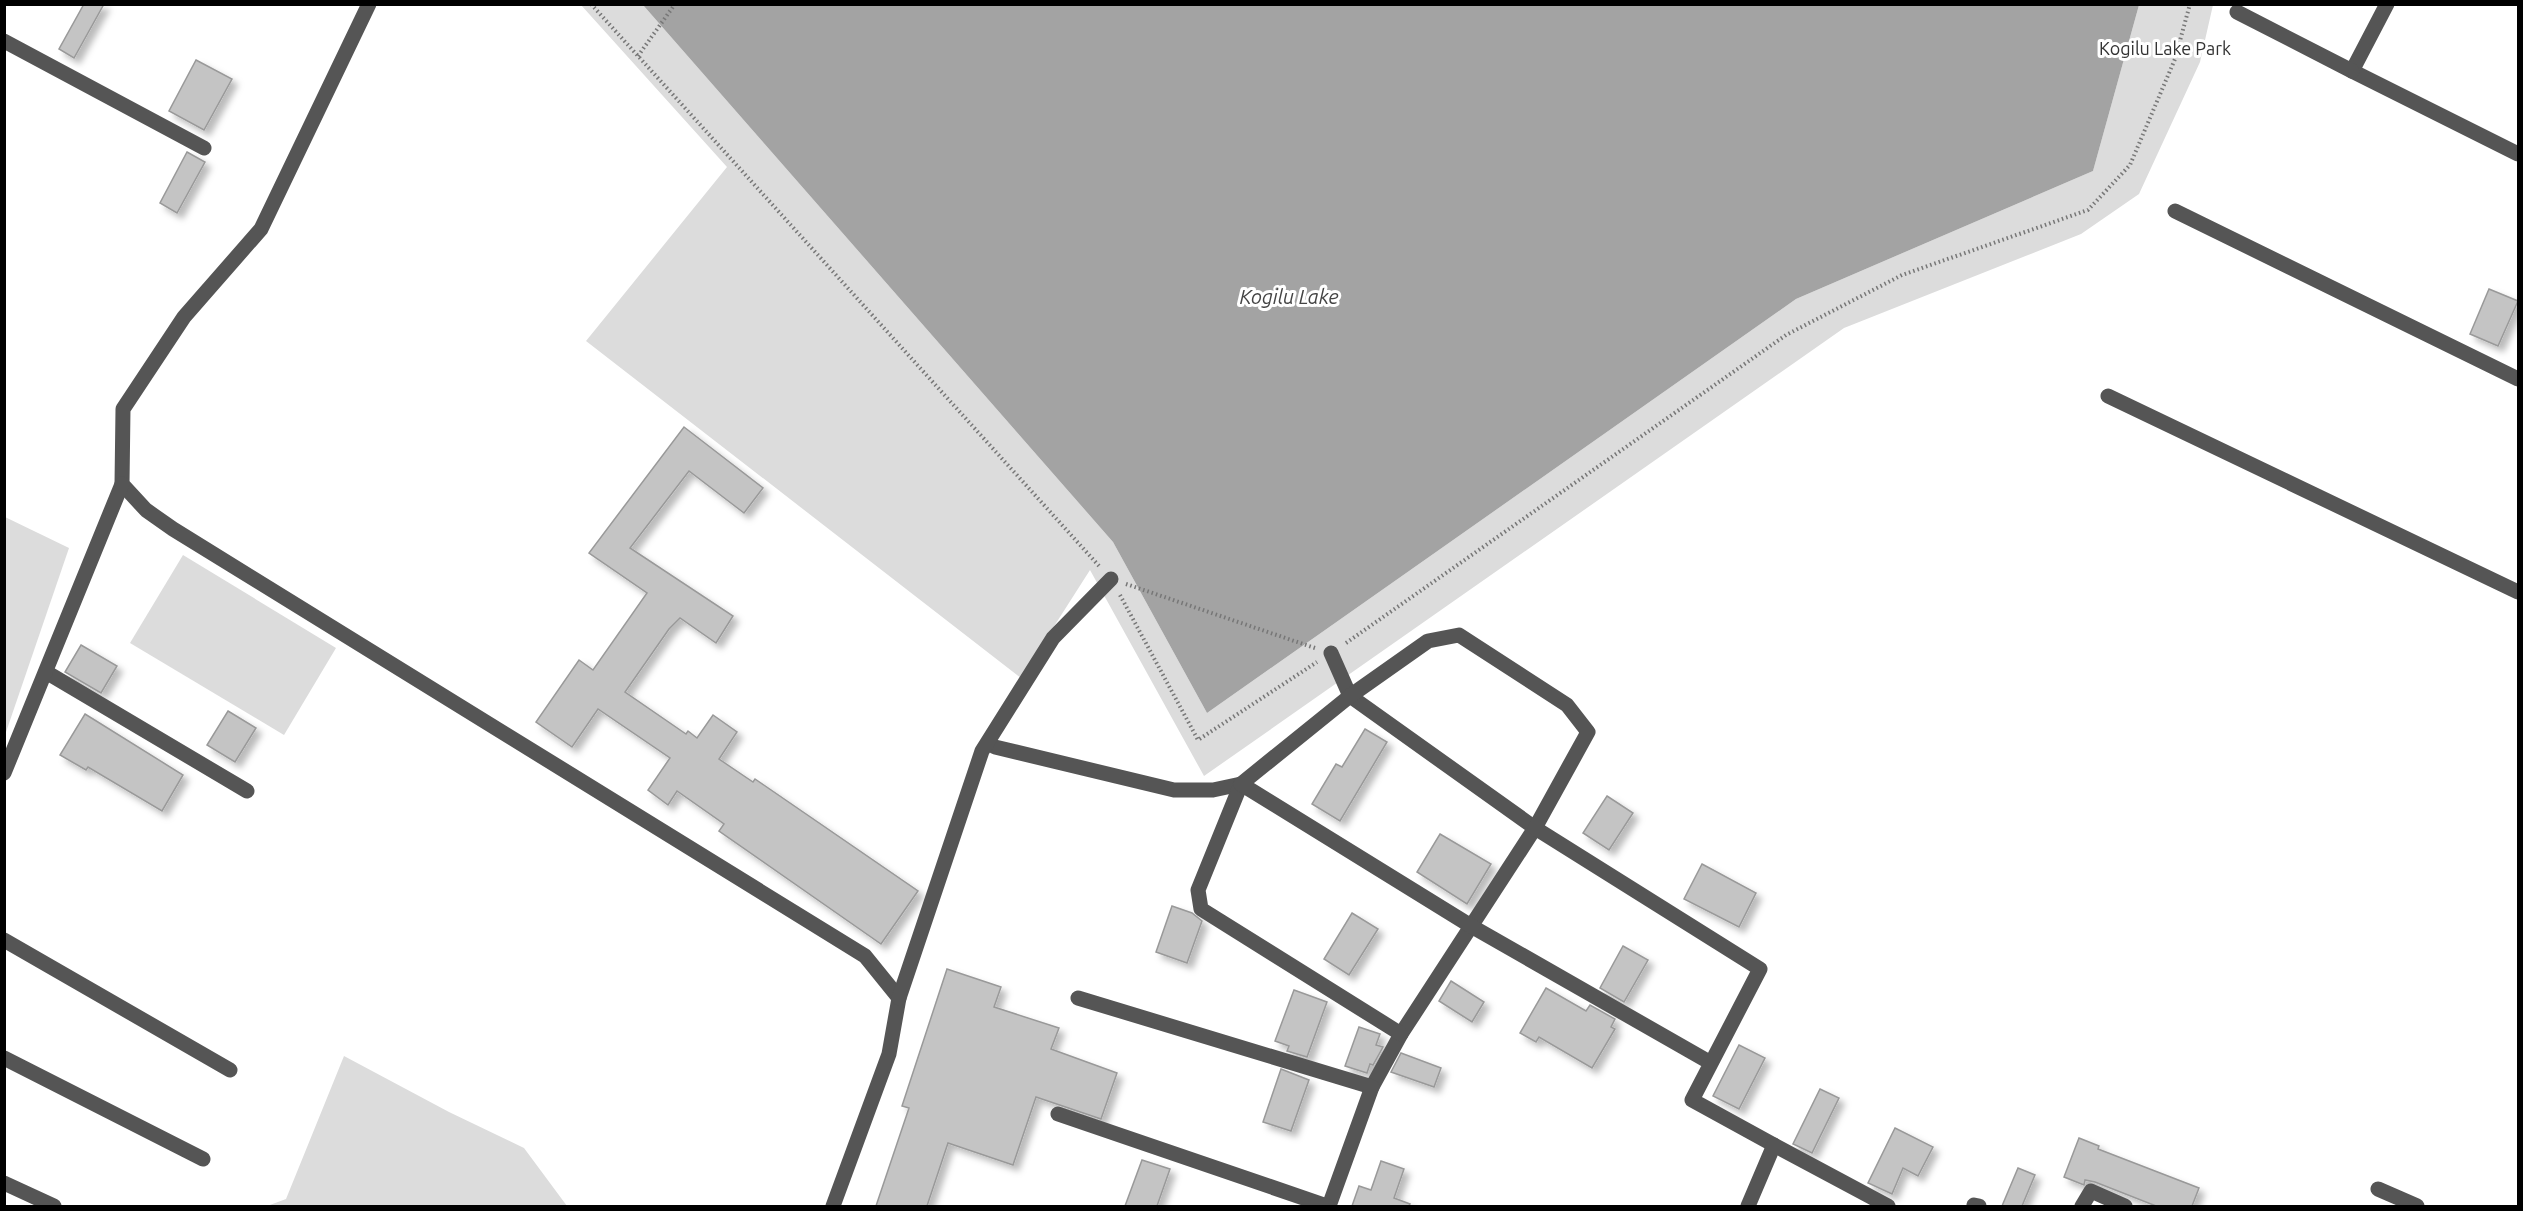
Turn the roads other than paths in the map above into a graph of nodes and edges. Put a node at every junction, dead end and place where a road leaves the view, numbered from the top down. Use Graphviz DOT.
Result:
graph roads {
  1 [pos="369,4"];
  2 [pos="2387,4"];
  3 [pos="2237,12"];
  4 [pos="4,41"];
  5 [pos="2352,71"];
  6 [pos="204,148"];
  7 [pos="2518,154"];
  8 [pos="2175,211"];
  9 [pos="2518,379"];
  10 [pos="2109,396"];
  11 [pos="122,484"];
  12 [pos="1111,579"];
  13 [pos="2518,592"];
  14 [pos="1331,653"];
  15 [pos="46,672"];
  16 [pos="1350,696"];
  17 [pos="995,747"];
  18 [pos="4,773"];
  19 [pos="1241,784"];
  20 [pos="247,791"];
  21 [pos="1535,828"];
  22 [pos="1471,926"];
  23 [pos="4,940"];
  24 [pos="898,998"];
  25 [pos="1078,998"];
  26 [pos="1401,1034"];
  27 [pos="4,1058"];
  28 [pos="1711,1063"];
  29 [pos="230,1070"];
  30 [pos="1372,1087"];
  31 [pos="1058,1114"];
  32 [pos="1774,1145"];
  33 [pos="203,1159"];
  34 [pos="4,1183"];
  35 [pos="2378,1189"];
  36 [pos="54,1206"];
  37 [pos="834,1206"];
  38 [pos="1328,1206"];
  39 [pos="1748,1206"];
  40 [pos="1888,1206"];
  41 [pos="2082,1206"];
  42 [pos="2125,1206"];
  43 [pos="2417,1206"];
  1 -- 11 [label="street"];
  2 -- 5 [label="street"];
  3 -- 5 [label="street"];
  4 -- 6 [label="street"];
  5 -- 7 [label="street"];
  8 -- 9 [label="street"];
  10 -- 13 [label="street"];
  11 -- 15 [label="street"];
  11 -- 24 [label="street"];
  12 -- 24 [label="street"];
  14 -- 16 [label="street"];
  15 -- 18 [label="street"];
  15 -- 20 [label="street"];
  16 -- 19 [label="street"];
  16 -- 21 [label="street"];
  16 -- 21 [label="street"];
  17 -- 19 [label="street"];
  19 -- 22 [label="street"];
  19 -- 26 [label="street"];
  21 -- 22 [label="street"];
  21 -- 28 [label="street"];
  22 -- 26 [label="street"];
  22 -- 28 [label="street"];
  23 -- 29 [label="street"];
  24 -- 37 [label="street"];
  25 -- 30 [label="street"];
  26 -- 30 [label="street"];
  27 -- 33 [label="street"];
  28 -- 32 [label="street"];
  30 -- 38 [label="street"];
  31 -- 38 [label="street"];
  32 -- 39 [label="street"];
  32 -- 40 [label="street"];
  34 -- 36 [label="street"];
  35 -- 43 [label="street"];
  41 -- 42 [label="street"];
}
